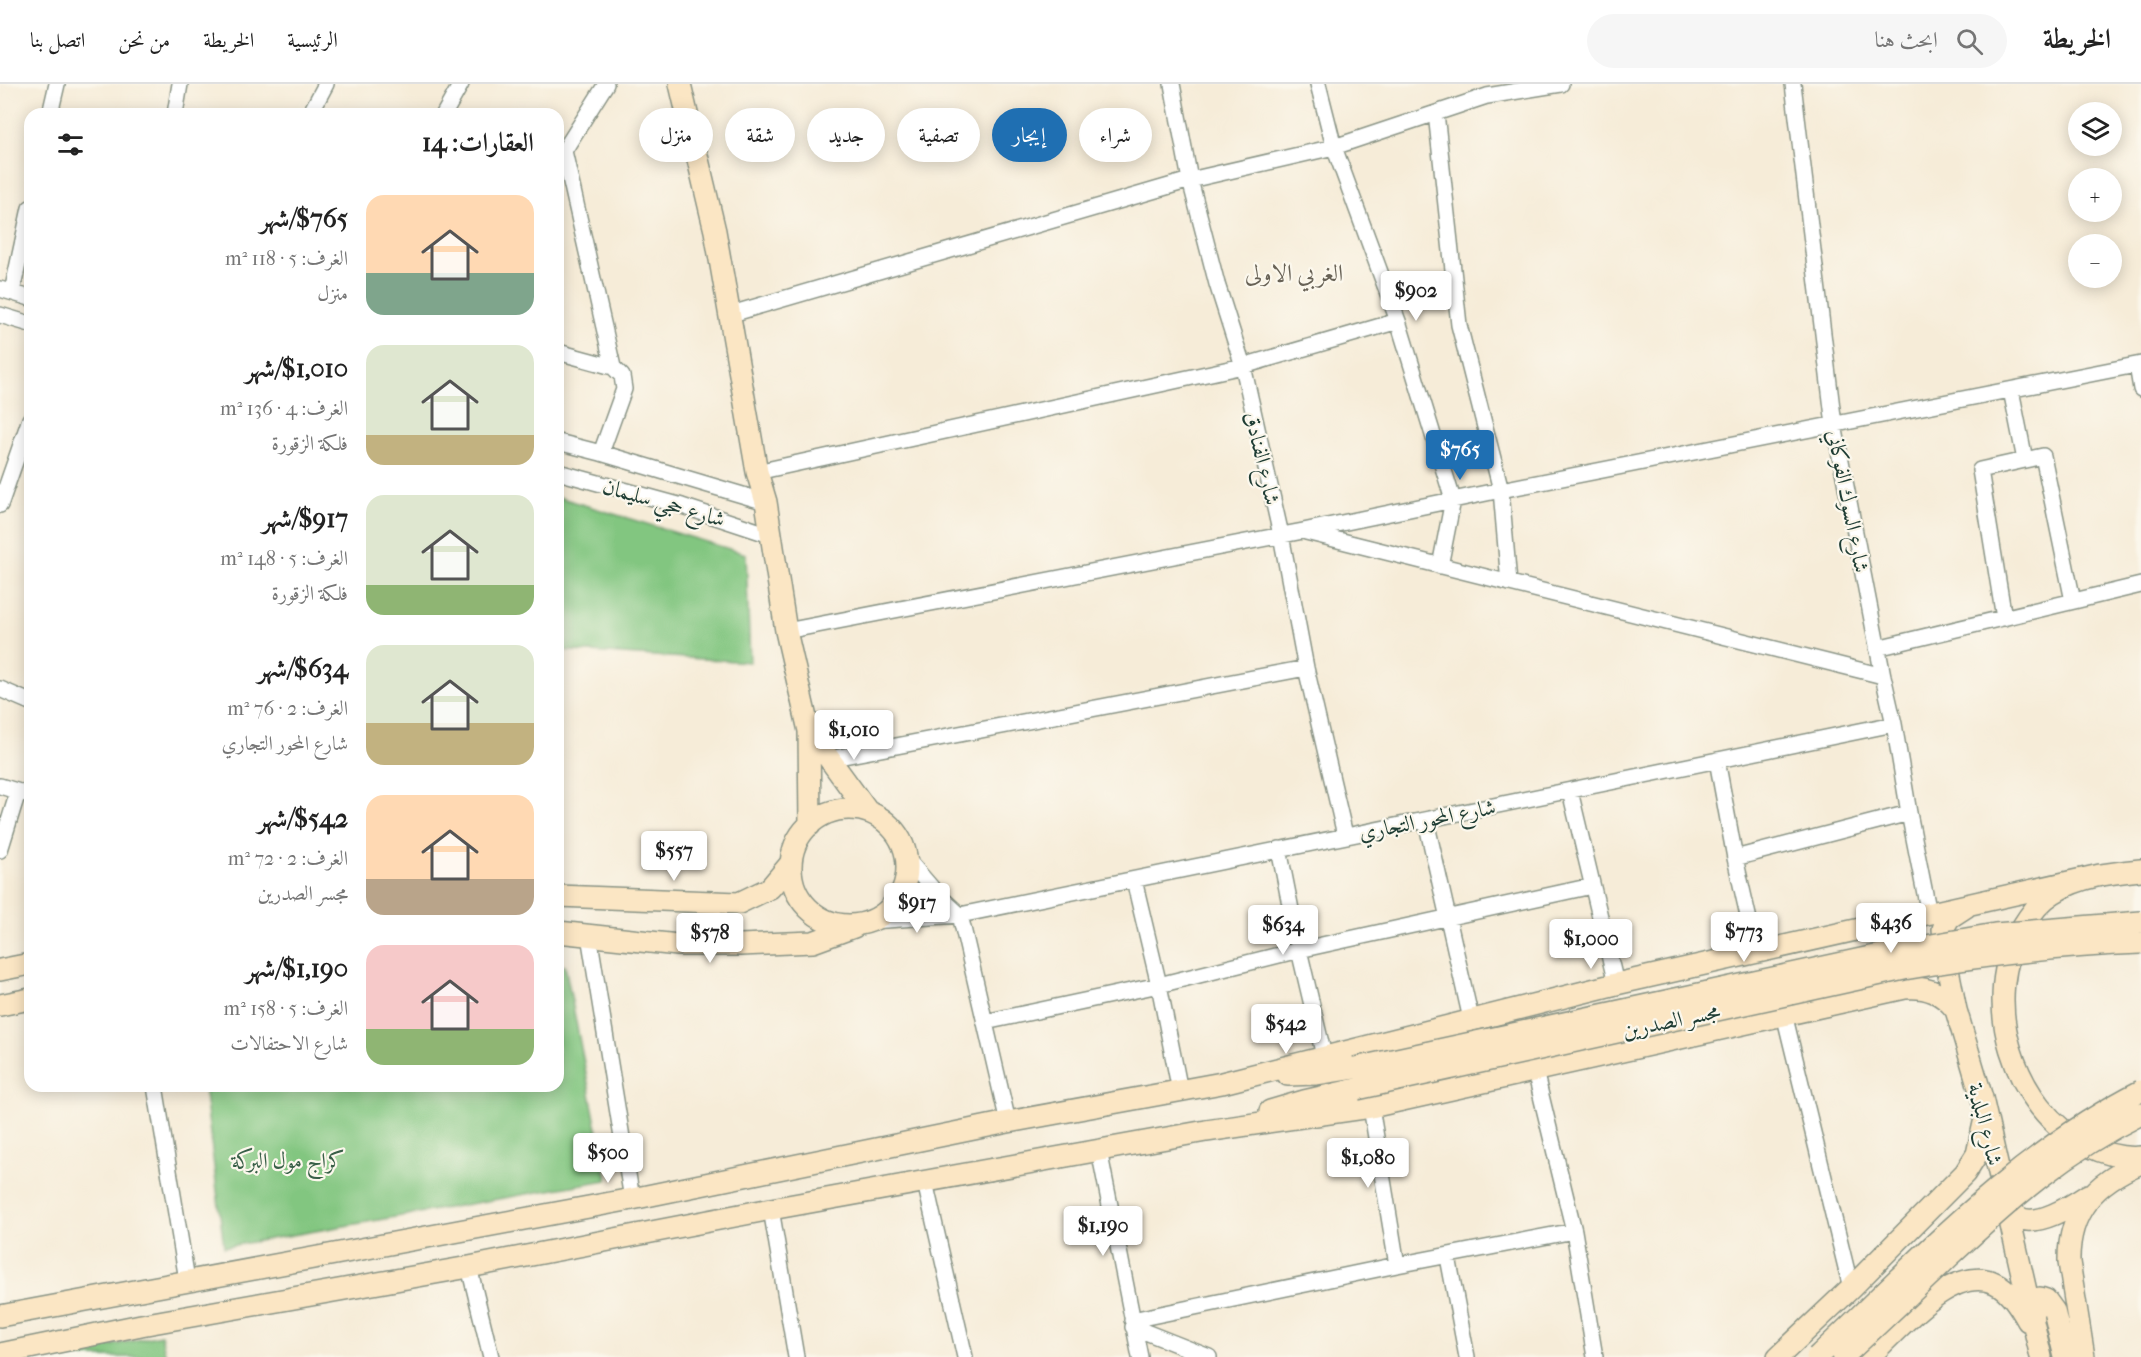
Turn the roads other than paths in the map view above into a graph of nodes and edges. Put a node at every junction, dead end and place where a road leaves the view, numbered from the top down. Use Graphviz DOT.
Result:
graph roads {
  1 [pos="57,84"];
  2 [pos="180,84"];
  3 [pos="326,84"];
  4 [pos="461,84"];
  5 [pos="606,84"];
  6 [pos="680,84"];
  7 [pos="1172,84"];
  8 [pos="1318,84"];
  9 [pos="1561,84"];
  10 [pos="1793,84"];
  11 [pos="51,108"];
  12 [pos="176,108"];
  13 [pos="313,108"];
  14 [pos="447,108"];
  15 [pos="1436,113"];
  16 [pos="1334,147"];
  17 [pos="564,150"];
  18 [pos="564,167"];
  19 [pos="1190,180"];
  20 [pos="24,229"];
  21 [pos="6,291"];
  22 [pos="24,296"];
  23 [pos="0,315"];
  24 [pos="728,315"];
  25 [pos="1398,321"];
  26 [pos="24,322"];
  27 [pos="564,354"];
  28 [pos="2139,364"];
  29 [pos="1243,366"];
  30 [pos="613,368"];
  31 [pos="2141,388"];
  32 [pos="2011,390"];
  33 [pos="1834,424"];
  34 [pos="24,430"];
  35 [pos="564,444"];
  36 [pos="601,453"];
  37 [pos="2025,460"];
  38 [pos="7,462"];
  39 [pos="757,472"];
  40 [pos="564,474"];
  41 [pos="1500,490"];
  42 [pos="1453,500"];
  43 [pos="766,502"];
  44 [pos="0,504"];
  45 [pos="1303,531"];
  46 [pos="770,535"];
  47 [pos="1281,535"];
  48 [pos="1440,566"];
  49 [pos="1509,583"];
  50 [pos="2141,585"];
  51 [pos="2073,601"];
  52 [pos="2004,618"];
  53 [pos="786,631"];
  54 [pos="1877,648"];
  55 [pos="1306,668"];
  56 [pos="1883,676"];
  57 [pos="0,689"];
  58 [pos="24,699"];
  59 [pos="1894,724"];
  60 [pos="809,730"];
  61 [pos="828,759"];
  62 [pos="1717,760"];
  63 [pos="0,786"];
  64 [pos="1570,791"];
  65 [pos="24,793"];
  66 [pos="868,812"];
  67 [pos="1909,813"];
  68 [pos="1426,821"];
  69 [pos="810,825"];
  70 [pos="1345,835"];
  71 [pos="1279,849"];
  72 [pos="0,850"];
  73 [pos="1735,858"];
  74 [pos="907,859"];
  75 [pos="791,863"];
  76 [pos="2141,870"];
  77 [pos="2100,874"];
  78 [pos="1134,880"];
  79 [pos="1592,886"];
  80 [pos="564,896"];
  81 [pos="1972,904"];
  82 [pos="1929,914"];
  83 [pos="960,915"];
  84 [pos="1447,917"];
  85 [pos="2141,922"];
  86 [pos="863,924"];
  87 [pos="564,933"];
  88 [pos="589,935"];
  89 [pos="1825,936"];
  90 [pos="2141,943"];
  91 [pos="1299,950"];
  92 [pos="1756,951"];
  93 [pos="24,965"];
  94 [pos="0,970"];
  95 [pos="1616,984"];
  96 [pos="1159,985"];
  97 [pos="24,1000"];
  98 [pos="1846,1001"];
  99 [pos="0,1005"];
  100 [pos="1956,1010"];
  101 [pos="1784,1014"];
  102 [pos="1471,1019"];
  103 [pos="985,1022"];
  104 [pos="1324,1056"];
  105 [pos="1536,1071"];
  106 [pos="1356,1079"];
  107 [pos="1222,1083"];
  108 [pos="1180,1091"];
  109 [pos="2141,1091"];
  110 [pos="156,1092"];
  111 [pos="1982,1098"];
  112 [pos="1371,1107"];
  113 [pos="2141,1114"];
  114 [pos="1008,1122"];
  115 [pos="1206,1131"];
  116 [pos="1100,1150"];
  117 [pos="2141,1157"];
  118 [pos="2141,1163"];
  119 [pos="2108,1181"];
  120 [pos="925,1182"];
  121 [pos="2002,1187"];
  122 [pos="632,1199"];
  123 [pos="771,1209"];
  124 [pos="1574,1231"];
  125 [pos="1448,1257"];
  126 [pos="1397,1265"];
  127 [pos="469,1267"];
  128 [pos="187,1280"];
  129 [pos="1851,1288"];
  130 [pos="0,1316"];
  131 [pos="2033,1322"];
  132 [pos="1132,1324"];
  133 [pos="2040,1352"];
  134 [pos="0,1354"];
  135 [pos="491,1357"];
  136 [pos="796,1357"];
  137 [pos="964,1357"];
  138 [pos="1140,1357"];
  139 [pos="1209,1357"];
  140 [pos="1467,1357"];
  141 [pos="1595,1357"];
  142 [pos="1778,1357"];
  143 [pos="1816,1357"];
  144 [pos="1843,1357"];
  145 [pos="1869,1357"];
  146 [pos="2065,1357"];
  147 [pos="2084,1357"];
  1 -- 11 [label="street"];
  2 -- 12 [label="street"];
  3 -- 13 [label="street"];
  4 -- 14 [label="street"];
  5 -- 17 [label="street"];
  6 -- 24 [label="main road"];
  7 -- 19 [label="street, شارع الفنادق"];
  8 -- 16 [label="street"];
  9 -- 15 [label="street"];
  10 -- 33 [label="street, شارع السوك الفوكاني"];
  15 -- 16 [label="street"];
  15 -- 41 [label="street"];
  16 -- 19 [label="street"];
  16 -- 25 [label="street"];
  18 -- 30 [label="street"];
  19 -- 24 [label="street"];
  19 -- 29 [label="street, شارع الفنادق"];
  20 -- 21 [label="street"];
  21 -- 22 [label="street"];
  23 -- 26 [label="street"];
  24 -- 39 [label="main road"];
  25 -- 29 [label="street"];
  25 -- 42 [label="street"];
  27 -- 30 [label="street"];
  28 -- 31 [label="street"];
  28 -- 32 [label="street"];
  29 -- 39 [label="street"];
  29 -- 47 [label="street, شارع الفنادق"];
  30 -- 36 [label="street"];
  32 -- 33 [label="street"];
  32 -- 37 [label="street"];
  33 -- 41 [label="street"];
  33 -- 54 [label="street, شارع السوك الفوكاني"];
  34 -- 38 [label="street"];
  35 -- 36 [label="street, شارع حجي سليمان"];
  36 -- 43 [label="street, شارع حجي سليمان"];
  37 -- 51 [label="street"];
  37 -- 52 [label="street"];
  38 -- 44 [label="street"];
  39 -- 43 [label="main road"];
  40 -- 46 [label="street, شارع حجي سليمان"];
  41 -- 42 [label="street"];
  41 -- 49 [label="street"];
  42 -- 45 [label="street"];
  42 -- 48 [label="street"];
  43 -- 46 [label="main road"];
  45 -- 47 [label="street"];
  45 -- 48 [label="street"];
  46 -- 53 [label="main road"];
  47 -- 53 [label="street"];
  47 -- 55 [label="street, شارع الفنادق"];
  48 -- 49 [label="street"];
  49 -- 56 [label="street"];
  50 -- 51 [label="street"];
  51 -- 52 [label="street"];
  52 -- 54 [label="street"];
  53 -- 60 [label="main road"];
  54 -- 56 [label="street, شارع السوك الفوكاني"];
  55 -- 61 [label="street"];
  55 -- 70 [label="street, شارع الفنادق"];
  56 -- 59 [label="street, شارع السوك الفوكاني"];
  57 -- 58 [label="street"];
  59 -- 62 [label="street, شارع المحور التجاري"];
  59 -- 67 [label="street, شارع السوك الفوكاني"];
  60 -- 61 [label="main road"];
  60 -- 69 [label="main road"];
  61 -- 66 [label="main road"];
  62 -- 64 [label="street, شارع المحور التجاري"];
  62 -- 73 [label="street"];
  63 -- 65 [label="street"];
  64 -- 68 [label="street, شارع المحور التجاري"];
  64 -- 79 [label="street"];
  65 -- 72 [label="street"];
  66 -- 69 [label="main road"];
  66 -- 74 [label="main road"];
  67 -- 73 [label="street"];
  67 -- 82 [label="street, شارع السوك الفوكاني"];
  68 -- 70 [label="street, شارع المحور التجاري"];
  68 -- 84 [label="street"];
  69 -- 75 [label="main road"];
  70 -- 71 [label="street, شارع المحور التجاري"];
  71 -- 78 [label="street, شارع المحور التجاري"];
  71 -- 91 [label="street"];
  73 -- 92 [label="street"];
  74 -- 83 [label="street"];
  74 -- 86 [label="main road"];
  75 -- 80 [label="main road"];
  75 -- 86 [label="main road"];
  76 -- 77 [label="main road"];
  77 -- 81 [label="main road"];
  77 -- 117 [label="main road"];
  78 -- 83 [label="street, شارع المحور التجاري"];
  78 -- 96 [label="street"];
  79 -- 84 [label="street"];
  79 -- 95 [label="street"];
  81 -- 82 [label="main road"];
  81 -- 100 [label="main road, شارع البلدية"];
  82 -- 89 [label="main road"];
  83 -- 86 [label="street, شارع المحور التجاري"];
  83 -- 103 [label="street"];
  84 -- 91 [label="street"];
  84 -- 102 [label="street"];
  85 -- 106 [label="main road, مجسر الصدرين, bridge"];
  86 -- 88 [label="main road"];
  87 -- 88 [label="main road"];
  88 -- 122 [label="street"];
  89 -- 92 [label="main road"];
  89 -- 98 [label="main road"];
  90 -- 106 [label="main road, مجسر الصدرين, bridge"];
  91 -- 96 [label="street"];
  91 -- 104 [label="street"];
  92 -- 95 [label="main road"];
  93 -- 94 [label="main road"];
  95 -- 102 [label="main road"];
  96 -- 103 [label="street"];
  96 -- 108 [label="street"];
  97 -- 99 [label="main road"];
  98 -- 100 [label="main road"];
  98 -- 101 [label="main road"];
  100 -- 111 [label="main road, شارع البلدية"];
  101 -- 105 [label="main road"];
  101 -- 129 [label="street"];
  102 -- 104 [label="main road"];
  103 -- 114 [label="street"];
  104 -- 107 [label="main road"];
  105 -- 112 [label="main road"];
  105 -- 124 [label="street"];
  106 -- 107 [label="main road, مجسر الصدرين"];
  106 -- 115 [label="main road, مجسر الصدرين"];
  107 -- 108 [label="main road"];
  108 -- 114 [label="main road"];
  109 -- 143 [label="main road, bridge"];
  110 -- 128 [label="street"];
  111 -- 121 [label="main road, شارع البلدية"];
  111 -- 129 [label="main road"];
  112 -- 115 [label="main road"];
  112 -- 126 [label="street"];
  113 -- 144 [label="main road, bridge"];
  114 -- 122 [label="main road"];
  115 -- 116 [label="main road"];
  116 -- 120 [label="main road"];
  116 -- 132 [label="street"];
  118 -- 119 [label="main road"];
  119 -- 121 [label="main road"];
  119 -- 147 [label="main road"];
  120 -- 123 [label="main road"];
  120 -- 137 [label="street"];
  121 -- 131 [label="main road, شارع البلدية"];
  122 -- 128 [label="main road"];
  123 -- 127 [label="main road"];
  123 -- 136 [label="street"];
  124 -- 125 [label="street"];
  124 -- 141 [label="street"];
  125 -- 126 [label="street"];
  125 -- 140 [label="street"];
  126 -- 132 [label="street"];
  127 -- 134 [label="main road"];
  127 -- 135 [label="street"];
  128 -- 130 [label="main road"];
  129 -- 142 [label="main road"];
  131 -- 133 [label="main road, شارع البلدية"];
  131 -- 146 [label="main road"];
  132 -- 138 [label="street"];
  132 -- 139 [label="street"];
  133 -- 145 [label="main road"];
}
